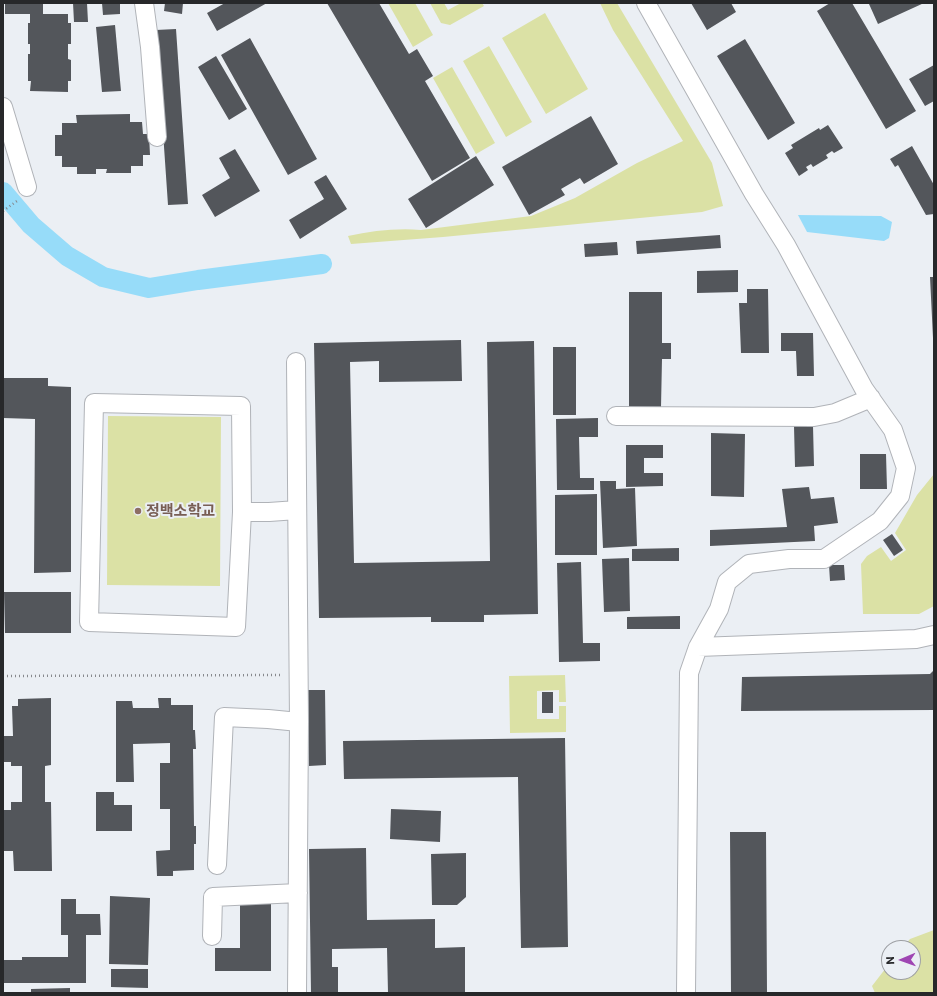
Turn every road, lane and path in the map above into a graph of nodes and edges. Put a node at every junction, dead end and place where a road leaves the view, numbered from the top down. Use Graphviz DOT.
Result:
graph roads {
  1 [pos="144,3"];
  2 [pos="646,3"];
  3 [pos="3,107"];
  4 [pos="157,137"];
  5 [pos="23,193"];
  6 [pos="3,211"];
  7 [pos="296,362"];
  8 [pos="871,398"];
  9 [pos="616,416"];
  10 [pos="297,510"];
  11 [pos="242,512"];
  12 [pos="934,635"];
  13 [pos="698,647"];
  14 [pos="299,675"];
  15 [pos="3,676"];
  16 [pos="299,722"];
  17 [pos="217,865"];
  18 [pos="298,893"];
  19 [pos="212,936"];
  20 [pos="297,993"];
  21 [pos="686,993"];
  1 -- 4 [label="street"];
  2 -- 8 [label="street"];
  3 -- 5 [label="street"];
  5 -- 6 [label="path"];
  7 -- 10 [label="street"];
  8 -- 9 [label="street"];
  8 -- 13 [label="street"];
  10 -- 11 [label="street"];
  10 -- 14 [label="street"];
  11 -- 11 [label="street"];
  12 -- 13 [label="street"];
  13 -- 21 [label="street"];
  14 -- 15 [label="path"];
  14 -- 16 [label="street"];
  16 -- 17 [label="street"];
  16 -- 18 [label="street"];
  18 -- 19 [label="street"];
  18 -- 20 [label="street"];
}
